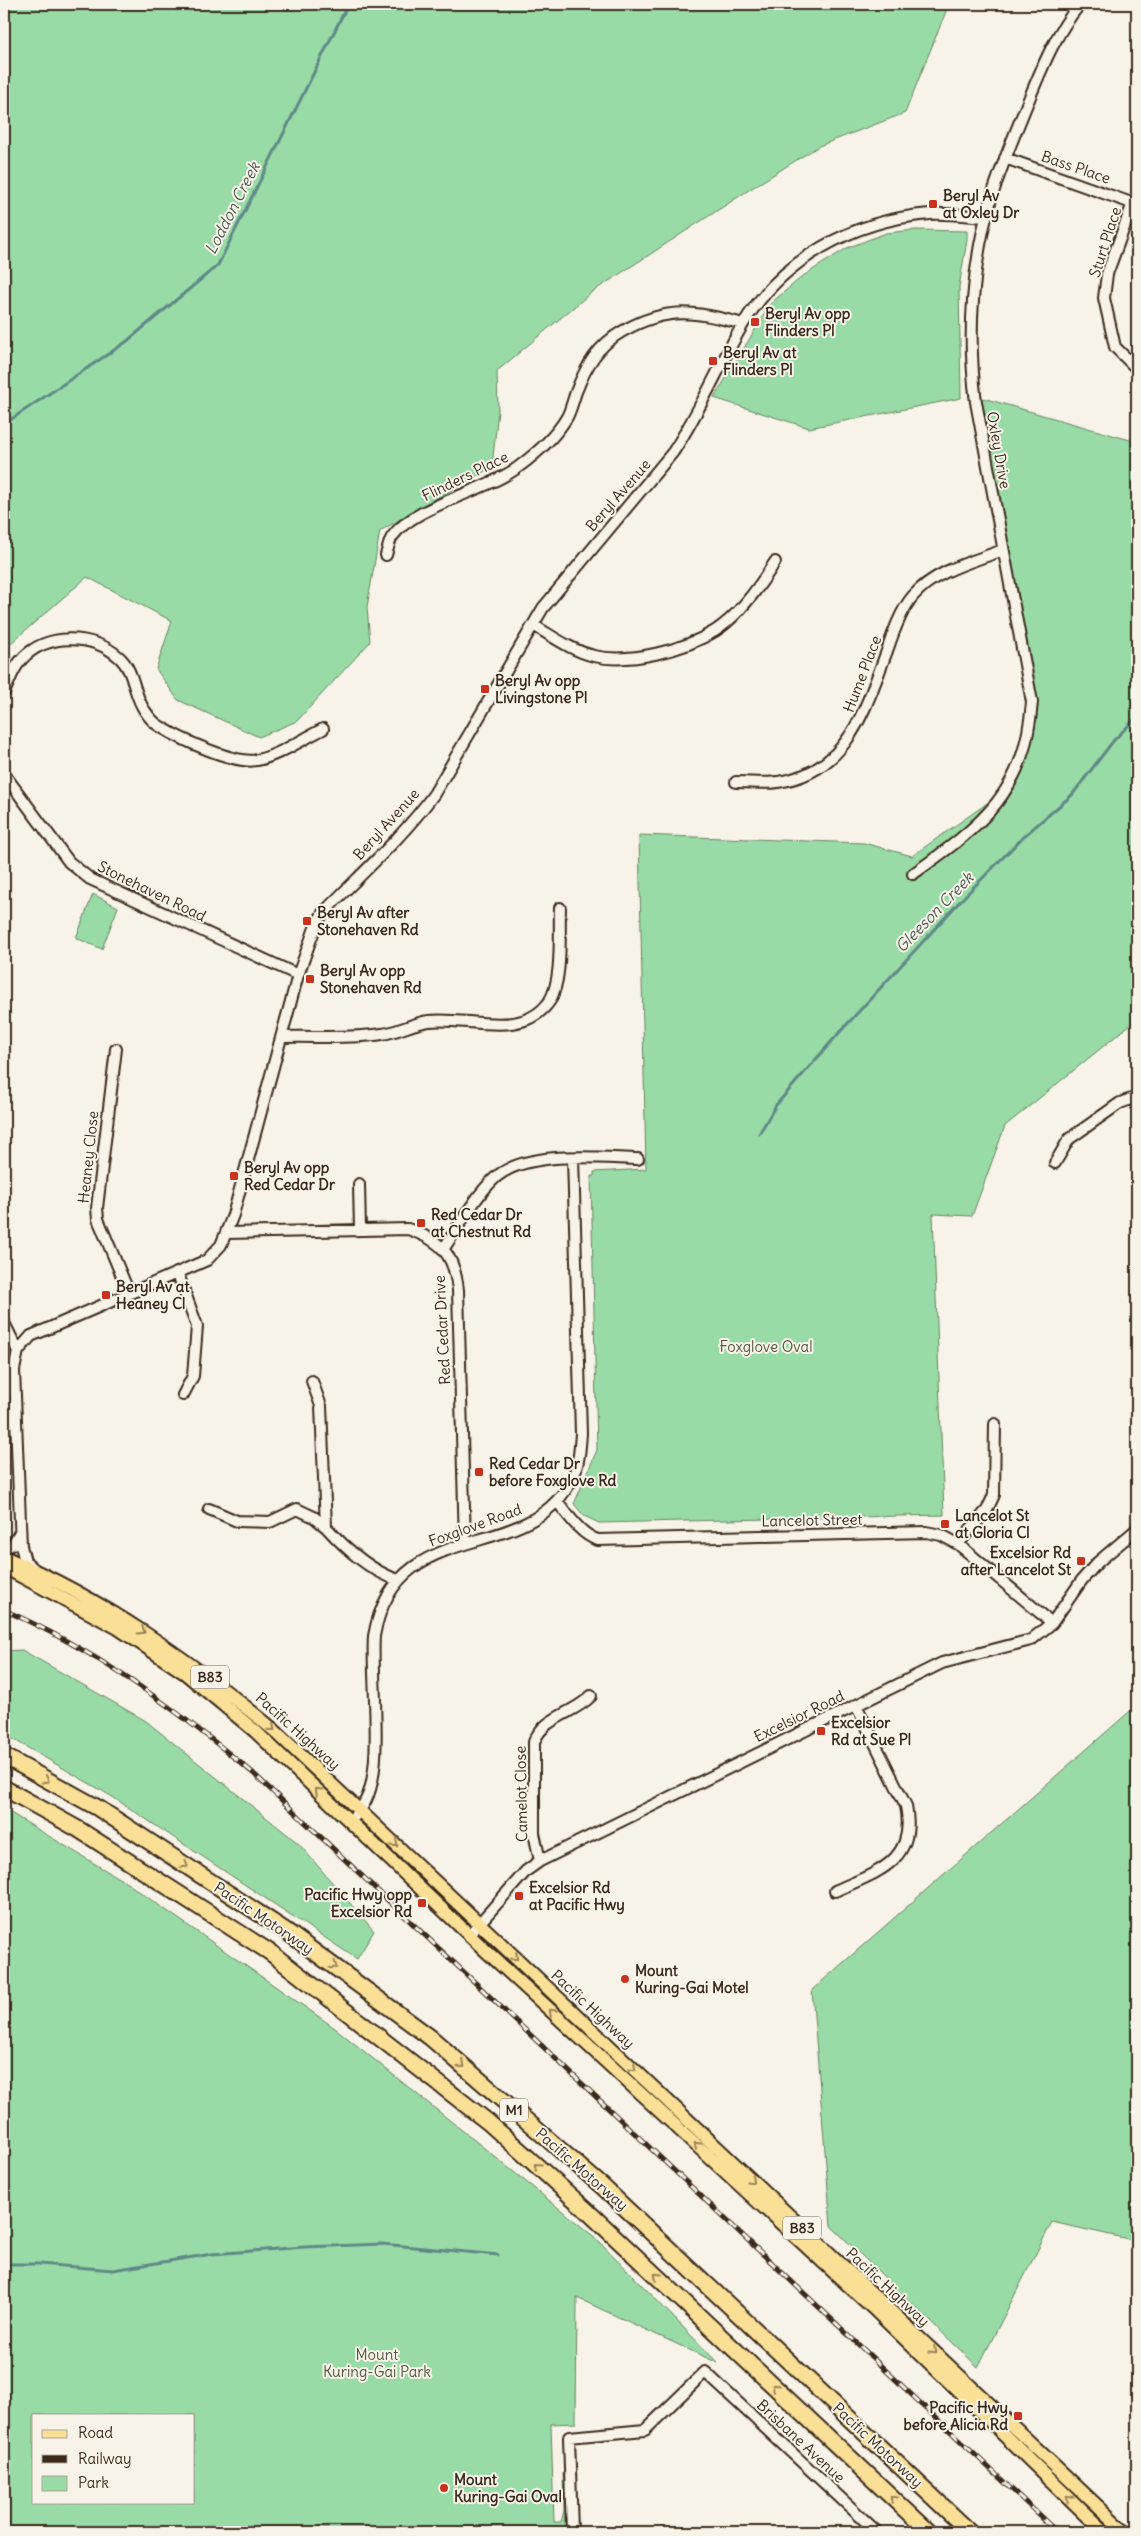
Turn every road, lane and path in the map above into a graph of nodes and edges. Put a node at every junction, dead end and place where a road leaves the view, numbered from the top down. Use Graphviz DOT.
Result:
graph roads {
  1 [pos="1080,4"];
  2 [pos="1005,158"];
  3 [pos="1135,204"];
  4 [pos="986,217"];
  5 [pos="743,324"];
  6 [pos="1137,369"];
  7 [pos="1003,550"];
  8 [pos="386,555"];
  9 [pos="775,562"];
  10 [pos="533,624"];
  11 [pos="4,693"];
  12 [pos="323,729"];
  13 [pos="4,774"];
  14 [pos="736,782"];
  15 [pos="913,874"];
  16 [pos="560,908"];
  17 [pos="298,975"];
  18 [pos="282,1037"];
  19 [pos="116,1049"];
  20 [pos="1137,1097"];
  21 [pos="573,1158"];
  22 [pos="638,1159"];
  23 [pos="1055,1163"];
  24 [pos="359,1184"];
  25 [pos="360,1230"];
  26 [pos="228,1233"];
  27 [pos="444,1248"];
  28 [pos="178,1274"];
  29 [pos="129,1293"];
  30 [pos="4,1323"];
  31 [pos="18,1351"];
  32 [pos="312,1381"];
  33 [pos="183,1395"];
  34 [pos="994,1424"];
  35 [pos="557,1501"];
  36 [pos="209,1509"];
  37 [pos="326,1527"];
  38 [pos="1137,1529"];
  39 [pos="20,1532"];
  40 [pos="465,1543"];
  41 [pos="958,1544"];
  42 [pos="4,1549"];
  43 [pos="4,1556"];
  44 [pos="4,1567"];
  45 [pos="39,1573"];
  46 [pos="398,1580"];
  47 [pos="1052,1623"];
  48 [pos="591,1696"];
  49 [pos="856,1705"];
  50 [pos="4,1756"];
  51 [pos="4,1788"];
  52 [pos="360,1810"];
  53 [pos="350,1821"];
  54 [pos="540,1861"];
  55 [pos="835,1891"];
  56 [pos="479,1924"];
  57 [pos="469,1935"];
  58 [pos="572,2532"];
  59 [pos="876,2532"];
  60 [pos="929,2532"];
  61 [pos="970,2532"];
  62 [pos="1104,2532"];
  63 [pos="1125,2532"];
  1 -- 2 [label="street, Oxley Drive"];
  2 -- 3 [label="street, Bass Place"];
  2 -- 4 [label="street, Oxley Drive"];
  3 -- 6 [label="street, Sturt Place"];
  4 -- 5 [label="street, Beryl Avenue"];
  4 -- 7 [label="street, Oxley Drive"];
  5 -- 8 [label="street, Flinders Place"];
  5 -- 10 [label="street, Beryl Avenue"];
  7 -- 14 [label="street, Hume Place"];
  7 -- 15 [label="street, Oxley Drive"];
  9 -- 10 [label="street"];
  10 -- 17 [label="street, Beryl Avenue"];
  11 -- 12 [label="street"];
  13 -- 17 [label="street, Stonehaven Road"];
  16 -- 18 [label="street"];
  17 -- 18 [label="street, Beryl Avenue"];
  18 -- 26 [label="street, Beryl Avenue"];
  19 -- 29 [label="street, Heaney Close"];
  20 -- 23 [label="street"];
  21 -- 22 [label="street"];
  21 -- 27 [label="street"];
  21 -- 35 [label="street, Foxglove Road"];
  24 -- 25 [label="street"];
  25 -- 26 [label="street"];
  25 -- 27 [label="street"];
  26 -- 28 [label="street, Beryl Avenue"];
  27 -- 40 [label="street, Red Cedar Drive"];
  28 -- 29 [label="street, Beryl Avenue"];
  28 -- 33 [label="street"];
  29 -- 31 [label="street, Beryl Avenue"];
  30 -- 31 [label="street"];
  31 -- 39 [label="street"];
  32 -- 37 [label="street"];
  34 -- 41 [label="street"];
  35 -- 40 [label="street, Foxglove Road"];
  35 -- 41 [label="street, Lancelot Street"];
  36 -- 37 [label="street"];
  37 -- 46 [label="street"];
  38 -- 47 [label="street, Excelsior Road"];
  39 -- 42 [label="street"];
  39 -- 45 [label="street"];
  40 -- 46 [label="street, Foxglove Road"];
  41 -- 47 [label="street, Lancelot Street"];
  43 -- 45 [label="main road, Pacific Highway / B83"];
  53 -- 44 [label="main road, Pacific Highway / B83, one-way"];
  45 -- 52 [label="main road, Pacific Highway / B83, one-way"];
  46 -- 52 [label="street, Foxglove Road"];
  47 -- 49 [label="street, Excelsior Road"];
  48 -- 54 [label="street, Camelot Close"];
  49 -- 54 [label="street, Excelsior Road"];
  49 -- 55 [label="street"];
  50 -- 61 [label="highway, Pacific Motorway / M1, one-way"];
  60 -- 51 [label="highway, Pacific Motorway / M1, one-way"];
  52 -- 53 [label="street, Foxglove Road"];
  52 -- 56 [label="main road, Pacific Highway / B83, one-way"];
  53 -- 57 [label="main road, Pacific Highway / B83"];
  54 -- 56 [label="street, Excelsior Road"];
  56 -- 57 [label="street, Excelsior Road"];
  56 -- 63 [label="main road, Pacific Highway / B83, one-way"];
  62 -- 57 [label="main road, Pacific Highway / B83, one-way"];
  58 -- 59 [label="street, Brisbane Avenue"];
}
